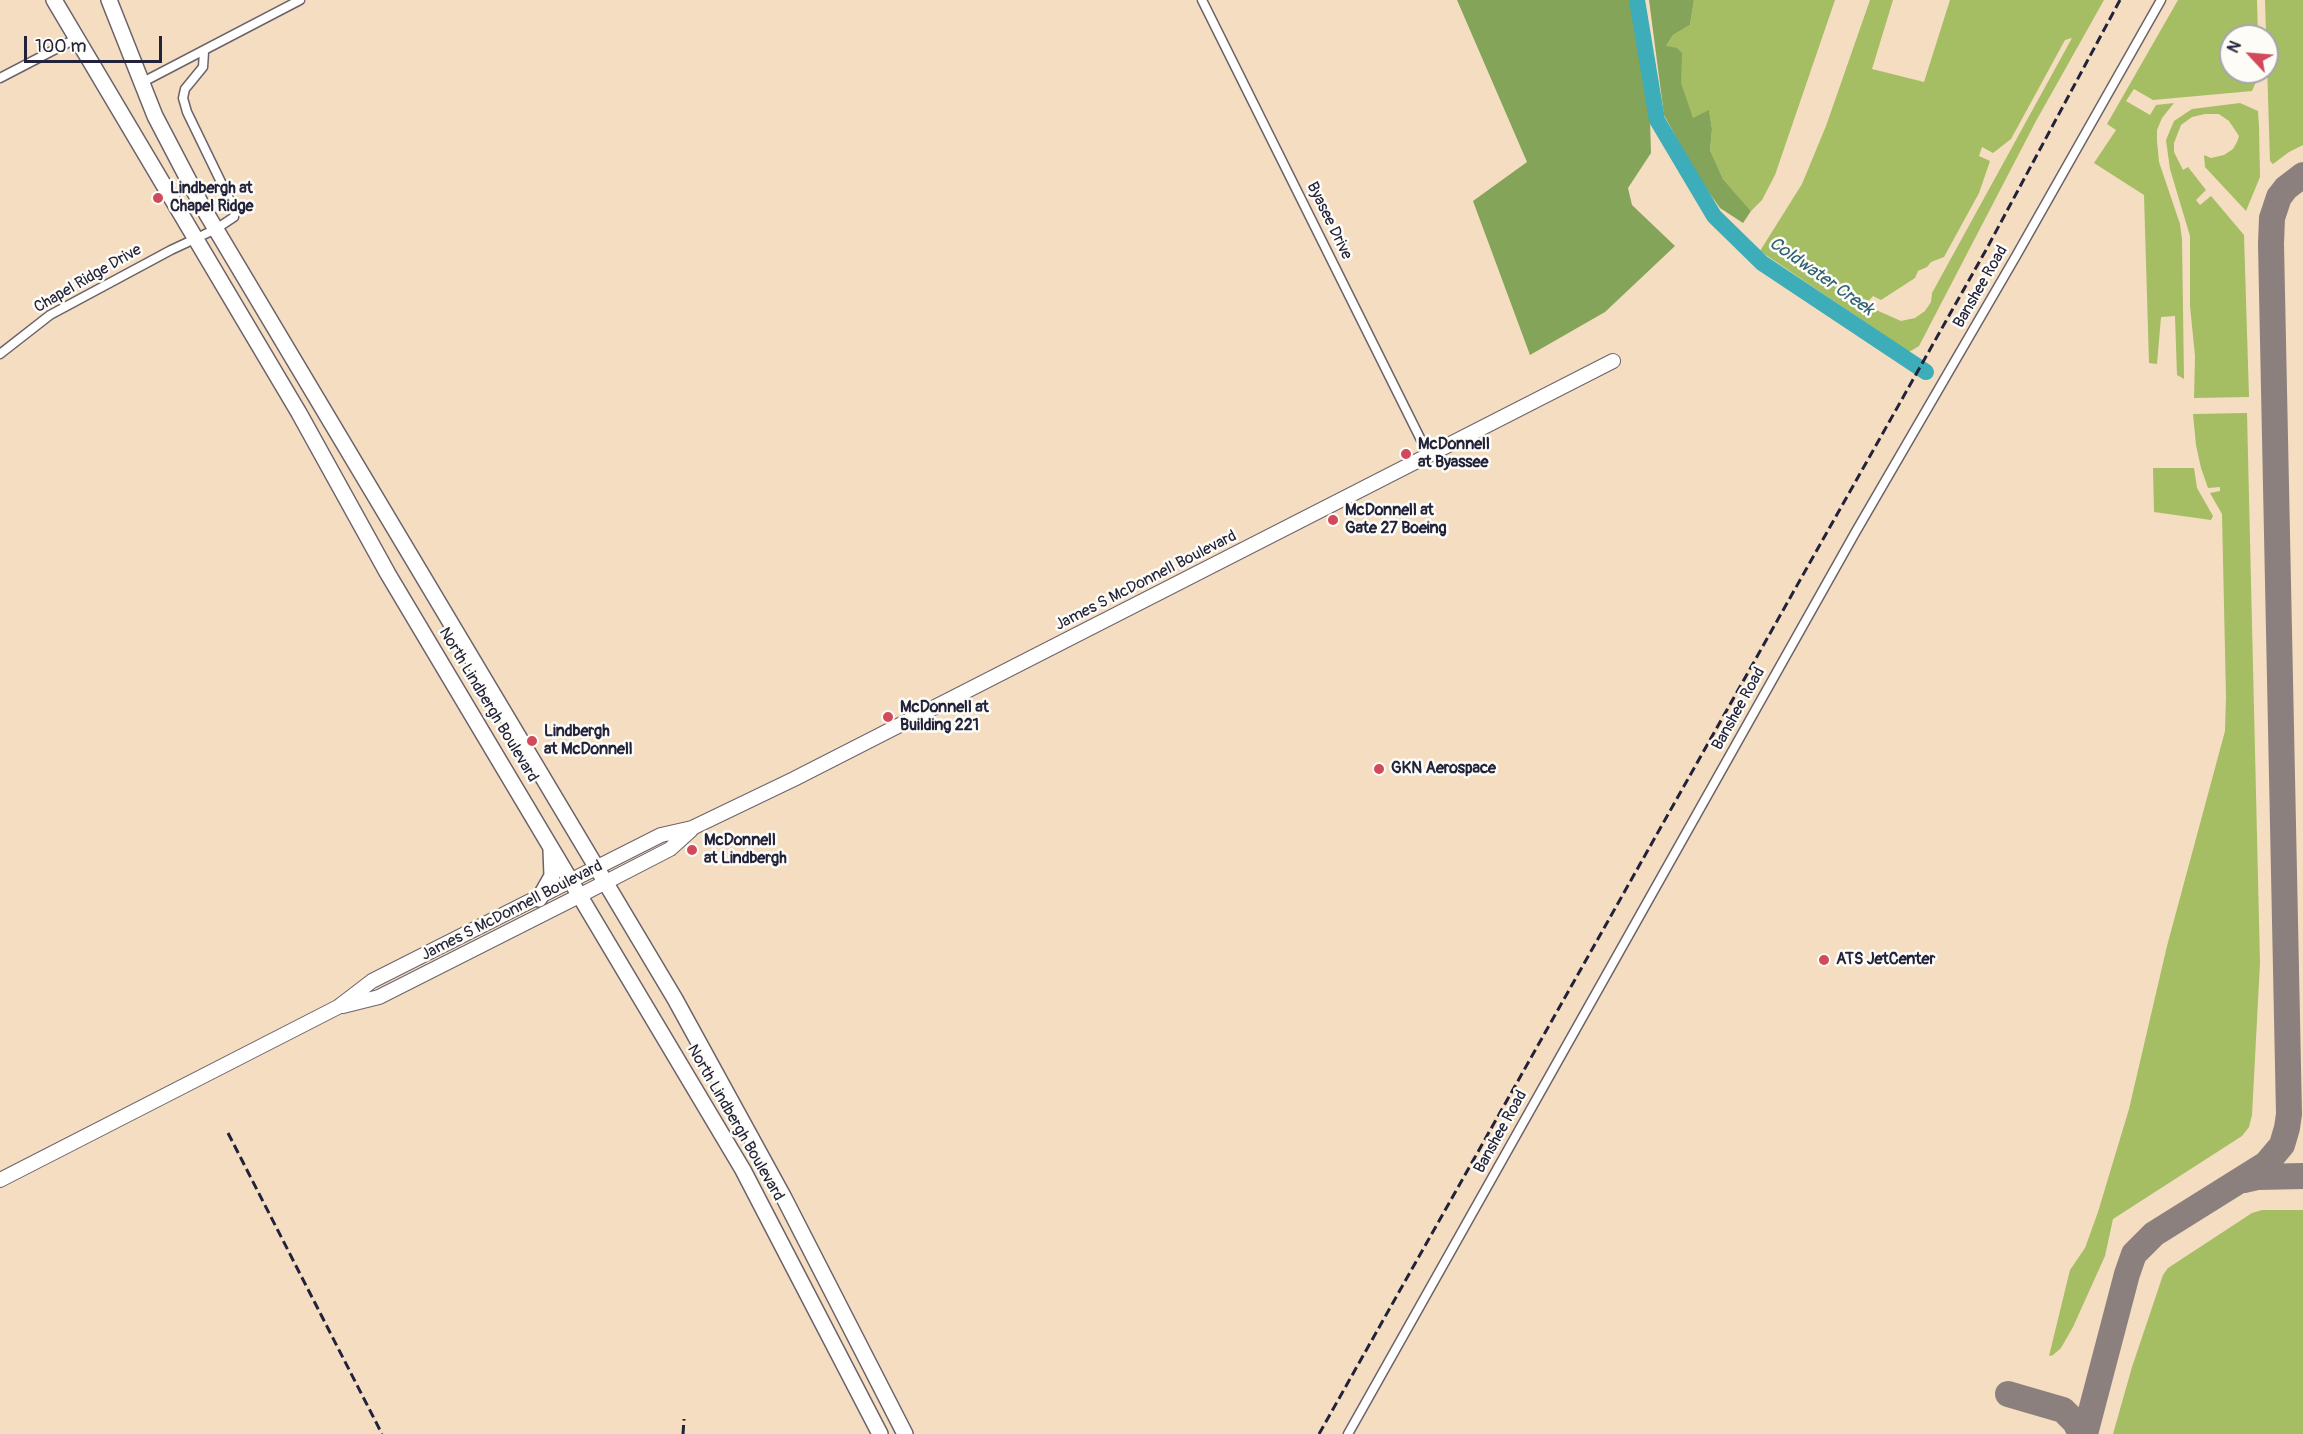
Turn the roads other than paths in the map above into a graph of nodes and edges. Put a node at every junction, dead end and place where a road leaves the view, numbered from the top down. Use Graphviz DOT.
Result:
graph roads {
  1 [pos="54,0"];
  2 [pos="109,0"];
  3 [pos="300,0"];
  4 [pos="1202,0"];
  5 [pos="2161,0"];
  6 [pos="76,38"];
  7 [pos="204,52"];
  8 [pos="0,78"];
  9 [pos="141,83"];
  10 [pos="216,230"];
  11 [pos="195,238"];
  12 [pos="0,354"];
  13 [pos="1613,361"];
  14 [pos="1430,456"];
  15 [pos="692,828"];
  16 [pos="550,844"];
  17 [pos="597,869"];
  18 [pos="605,882"];
  19 [pos="576,889"];
  20 [pos="538,899"];
  21 [pos="338,1007"];
  22 [pos="0,1179"];
  23 [pos="880,1434"];
  24 [pos="905,1434"];
  25 [pos="1348,1434"];
  1 -- 6 [label="highway, North Lindbergh Boulevard"];
  2 -- 9 [label="highway, North Lindbergh Boulevard"];
  3 -- 7 [label="street"];
  4 -- 14 [label="street, Byasee Drive"];
  5 -- 25 [label="street, Banshee Road"];
  6 -- 8 [label="street"];
  6 -- 11 [label="highway, North Lindbergh Boulevard"];
  7 -- 9 [label="street"];
  7 -- 10 [label="street"];
  9 -- 10 [label="highway, North Lindbergh Boulevard"];
  10 -- 11 [label="street, Chapel Ridge Drive"];
  10 -- 17 [label="highway, North Lindbergh Boulevard"];
  11 -- 12 [label="street, Chapel Ridge Drive"];
  11 -- 16 [label="highway, North Lindbergh Boulevard"];
  13 -- 14 [label="main road, James S McDonnell Boulevard"];
  14 -- 15 [label="main road, James S McDonnell Boulevard"];
  15 -- 17 [label="main road, James S McDonnell Boulevard"];
  15 -- 18 [label="main road, James S McDonnell Boulevard"];
  16 -- 19 [label="highway, North Lindbergh Boulevard"];
  16 -- 20 [label="highway"];
  17 -- 18 [label="highway, North Lindbergh Boulevard"];
  17 -- 19 [label="main road, James S McDonnell Boulevard"];
  18 -- 19 [label="main road, James S McDonnell Boulevard"];
  18 -- 24 [label="highway, North Lindbergh Boulevard"];
  19 -- 20 [label="main road, James S McDonnell Boulevard"];
  19 -- 21 [label="main road, James S McDonnell Boulevard"];
  19 -- 23 [label="highway, North Lindbergh Boulevard"];
  20 -- 21 [label="main road, James S McDonnell Boulevard"];
  21 -- 22 [label="main road, James S McDonnell Boulevard"];
}
